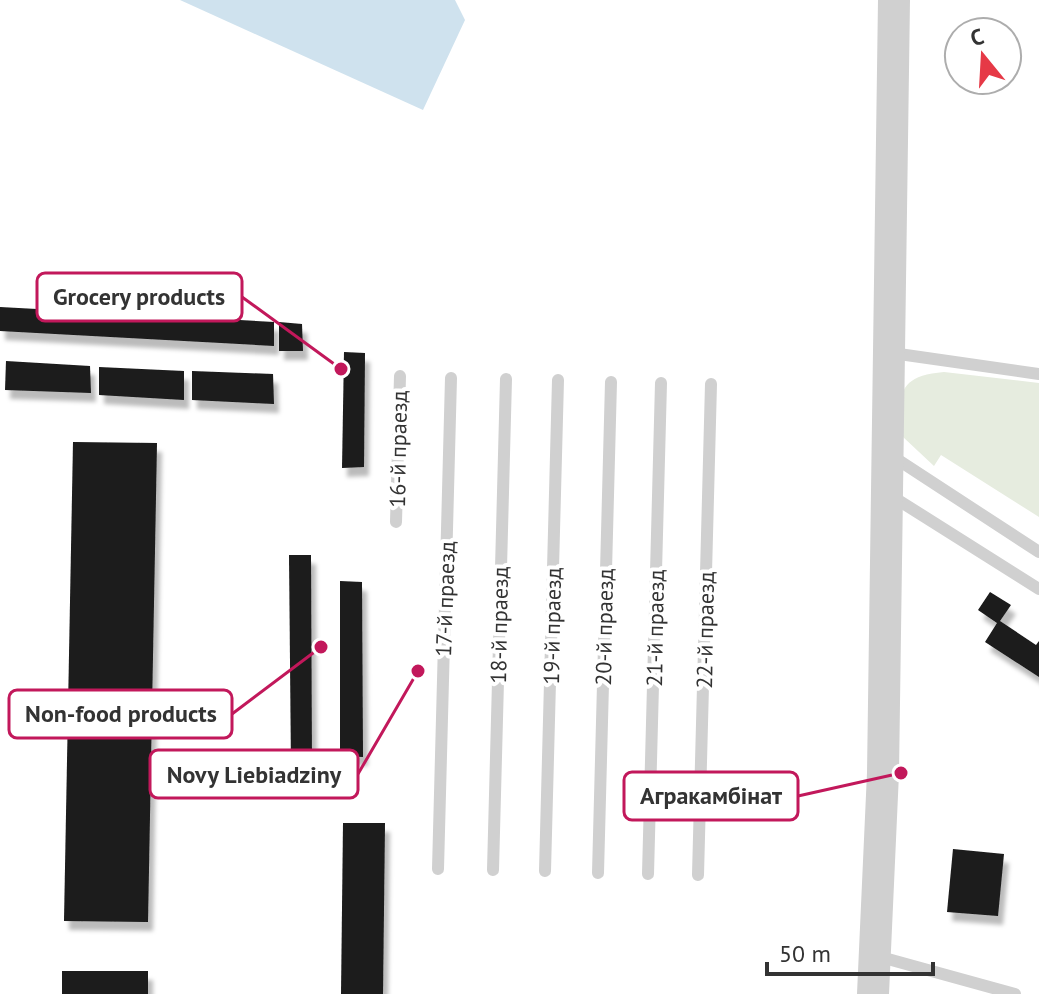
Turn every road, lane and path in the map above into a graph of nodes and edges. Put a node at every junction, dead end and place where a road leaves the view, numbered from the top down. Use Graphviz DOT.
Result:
graph roads {
  1 [pos="894,0"];
  2 [pos="888,352"];
  3 [pos="1039,374"];
  4 [pos="400,376"];
  5 [pos="451,378"];
  6 [pos="506,379"];
  7 [pos="558,380"];
  8 [pos="611,382"];
  9 [pos="661,383"];
  10 [pos="711,384"];
  11 [pos="887,452"];
  12 [pos="887,494"];
  13 [pos="396,522"];
  14 [pos="1039,552"];
  15 [pos="1039,589"];
  16 [pos="438,869"];
  17 [pos="493,870"];
  18 [pos="545,871"];
  19 [pos="598,873"];
  20 [pos="648,874"];
  21 [pos="698,875"];
  22 [pos="874,956"];
  23 [pos="873,994"];
  24 [pos="1015,994"];
  1 -- 2 [label="street"];
  2 -- 3 [label="lane"];
  2 -- 11 [label="street"];
  4 -- 13 [label="lane, 16-й праезд"];
  5 -- 16 [label="lane, 17-й праезд"];
  6 -- 17 [label="lane, 18-й праезд"];
  7 -- 18 [label="lane, 19-й праезд"];
  8 -- 19 [label="lane, 20-й праезд"];
  9 -- 20 [label="lane, 21-й праезд"];
  10 -- 21 [label="lane, 22-й праезд"];
  11 -- 12 [label="street"];
  11 -- 14 [label="lane"];
  12 -- 15 [label="lane"];
  12 -- 22 [label="street"];
  22 -- 23 [label="street"];
  22 -- 24 [label="lane"];
}
